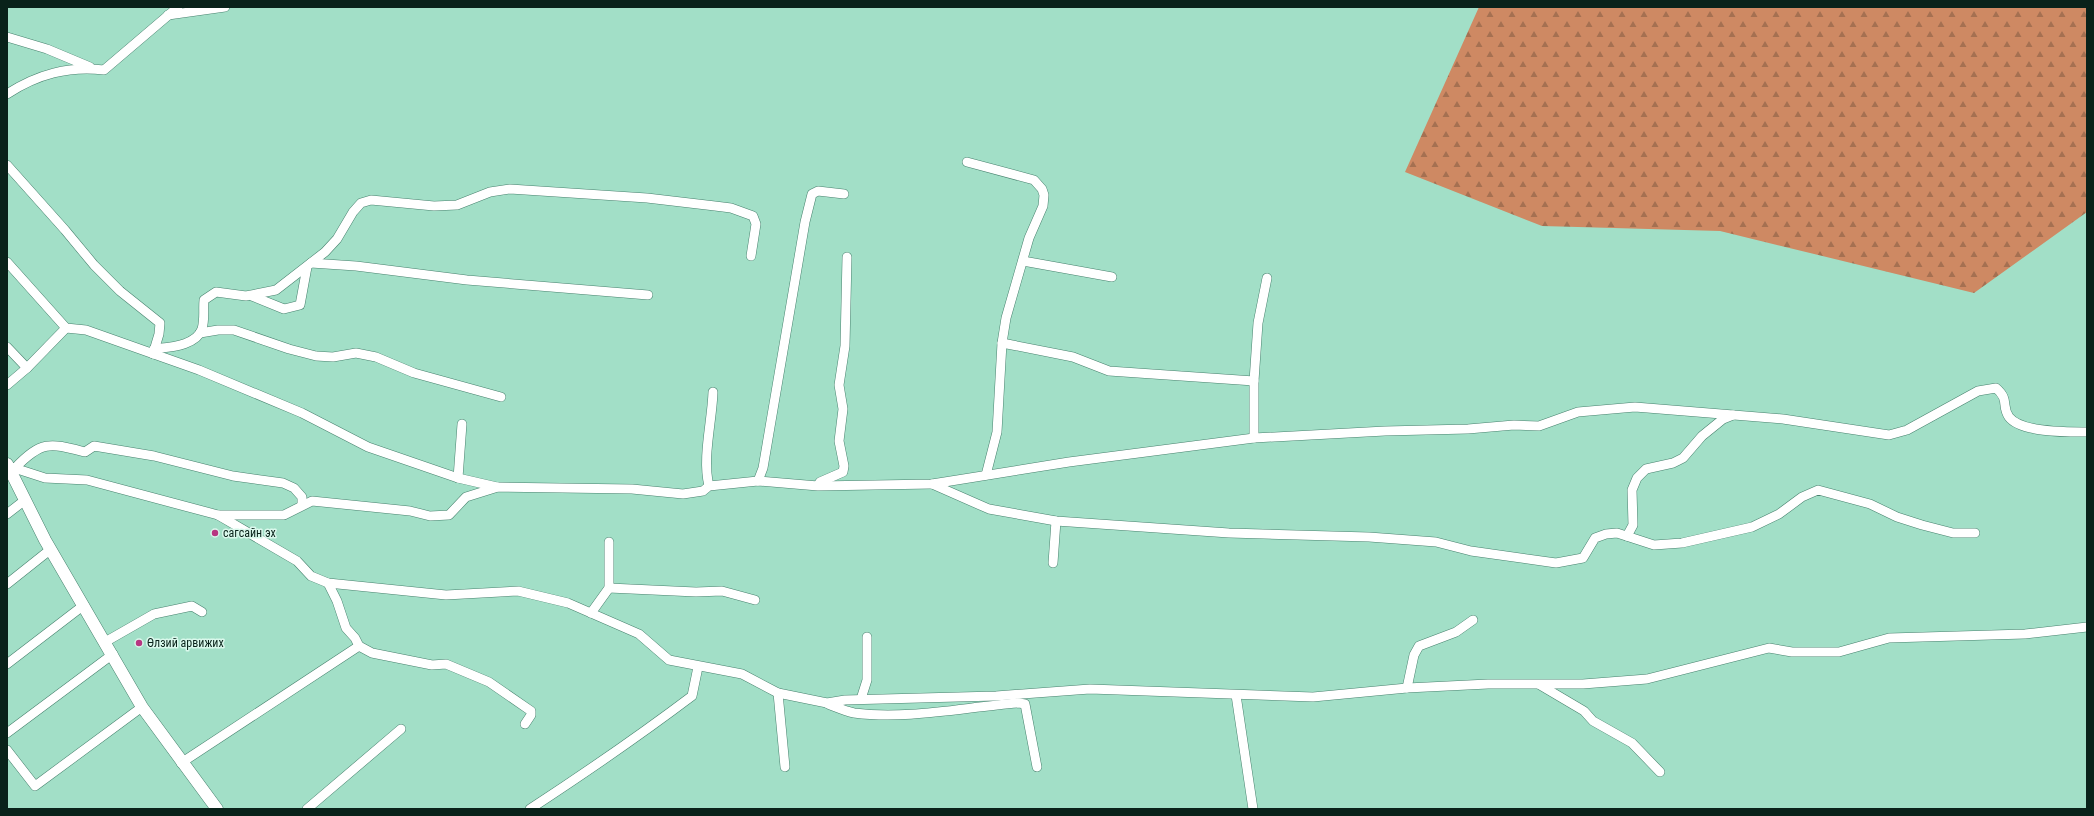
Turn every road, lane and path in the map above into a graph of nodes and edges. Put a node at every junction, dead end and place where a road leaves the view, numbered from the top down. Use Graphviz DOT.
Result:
graph roads {
  1 [pos="178,7"];
  2 [pos="225,7"];
  3 [pos="168,15"];
  4 [pos="7,37"];
  5 [pos="95,69"];
  6 [pos="7,94"];
  7 [pos="967,162"];
  8 [pos="7,165"];
  9 [pos="844,194"];
  10 [pos="751,256"];
  11 [pos="847,257"];
  12 [pos="1023,261"];
  13 [pos="7,262"];
  14 [pos="309,265"];
  15 [pos="1112,277"];
  16 [pos="1267,278"];
  17 [pos="648,295"];
  18 [pos="252,296"];
  19 [pos="66,328"];
  20 [pos="200,334"];
  21 [pos="1002,344"];
  22 [pos="7,347"];
  23 [pos="153,351"];
  24 [pos="27,368"];
  25 [pos="1254,381"];
  26 [pos="7,384"];
  27 [pos="713,392"];
  28 [pos="501,397"];
  29 [pos="1733,415"];
  30 [pos="462,424"];
  31 [pos="2087,432"];
  32 [pos="1254,438"];
  33 [pos="10,466"];
  34 [pos="986,475"];
  35 [pos="458,478"];
  36 [pos="758,481"];
  37 [pos="932,484"];
  38 [pos="709,486"];
  39 [pos="818,486"];
  40 [pos="498,487"];
  41 [pos="25,500"];
  42 [pos="302,505"];
  43 [pos="7,514"];
  44 [pos="218,515"];
  45 [pos="1056,521"];
  46 [pos="1975,533"];
  47 [pos="1627,536"];
  48 [pos="609,542"];
  49 [pos="51,549"];
  50 [pos="1054,563"];
  51 [pos="328,583"];
  52 [pos="7,584"];
  53 [pos="609,588"];
  54 [pos="755,600"];
  55 [pos="84,605"];
  56 [pos="202,612"];
  57 [pos="591,613"];
  58 [pos="1473,620"];
  59 [pos="2087,627"];
  60 [pos="867,637"];
  61 [pos="105,642"];
  62 [pos="359,646"];
  63 [pos="112,654"];
  64 [pos="7,664"];
  65 [pos="698,667"];
  66 [pos="1539,684"];
  67 [pos="1407,688"];
  68 [pos="778,693"];
  69 [pos="1236,695"];
  70 [pos="996,696"];
  71 [pos="861,699"];
  72 [pos="827,703"];
  73 [pos="980,706"];
  74 [pos="142,707"];
  75 [pos="525,724"];
  76 [pos="401,729"];
  77 [pos="7,733"];
  78 [pos="7,750"];
  79 [pos="181,763"];
  80 [pos="785,767"];
  81 [pos="1037,767"];
  82 [pos="1660,772"];
  83 [pos="217,809"];
  84 [pos="307,809"];
  85 [pos="530,809"];
  86 [pos="1253,809"];
  1 -- 3 [label="street"];
  2 -- 3 [label="street"];
  3 -- 5 [label="street"];
  4 -- 5 [label="street"];
  5 -- 6 [label="street"];
  7 -- 12 [label="street"];
  8 -- 23 [label="street"];
  9 -- 36 [label="street"];
  10 -- 14 [label="street"];
  11 -- 39 [label="street"];
  12 -- 15 [label="street"];
  12 -- 21 [label="street"];
  13 -- 19 [label="street"];
  14 -- 17 [label="street"];
  14 -- 18 [label="street"];
  14 -- 18 [label="street"];
  16 -- 25 [label="street"];
  18 -- 20 [label="street"];
  19 -- 23 [label="street"];
  19 -- 24 [label="street"];
  20 -- 23 [label="street"];
  20 -- 28 [label="street"];
  21 -- 25 [label="street"];
  21 -- 34 [label="street"];
  22 -- 24 [label="street"];
  23 -- 35 [label="street"];
  24 -- 26 [label="street"];
  25 -- 32 [label="street"];
  27 -- 38 [label="street"];
  29 -- 31 [label="street"];
  29 -- 32 [label="street"];
  29 -- 47 [label="street"];
  30 -- 35 [label="street"];
  32 -- 34 [label="street"];
  33 -- 41 [label="main road"];
  33 -- 42 [label="street"];
  33 -- 44 [label="street"];
  34 -- 37 [label="street"];
  35 -- 40 [label="street"];
  36 -- 38 [label="street"];
  36 -- 39 [label="street"];
  37 -- 39 [label="street"];
  37 -- 45 [label="street"];
  38 -- 40 [label="street"];
  40 -- 42 [label="street"];
  41 -- 43 [label="street"];
  41 -- 49 [label="main road"];
  42 -- 44 [label="street"];
  44 -- 51 [label="street"];
  45 -- 47 [label="street"];
  45 -- 50 [label="street"];
  46 -- 47 [label="street"];
  48 -- 53 [label="street"];
  49 -- 52 [label="street"];
  49 -- 55 [label="main road"];
  51 -- 57 [label="street"];
  51 -- 62 [label="street"];
  53 -- 54 [label="street"];
  53 -- 57 [label="street"];
  55 -- 61 [label="main road"];
  55 -- 64 [label="street"];
  56 -- 61 [label="street"];
  57 -- 65 [label="street"];
  58 -- 67 [label="street"];
  59 -- 66 [label="street"];
  60 -- 71 [label="street"];
  61 -- 63 [label="main road"];
  62 -- 75 [label="street"];
  62 -- 79 [label="street"];
  63 -- 74 [label="main road"];
  63 -- 77 [label="street"];
  65 -- 68 [label="street"];
  65 -- 85 [label="street"];
  66 -- 67 [label="street"];
  66 -- 82 [label="street"];
  67 -- 69 [label="street"];
  68 -- 72 [label="street"];
  68 -- 80 [label="street"];
  69 -- 70 [label="street"];
  69 -- 86 [label="street"];
  70 -- 71 [label="street"];
  70 -- 73 [label="street"];
  71 -- 72 [label="street"];
  72 -- 73 [label="street"];
  73 -- 81 [label="street"];
  74 -- 78 [label="street"];
  74 -- 79 [label="main road"];
  76 -- 84 [label="street"];
  79 -- 83 [label="main road"];
}
